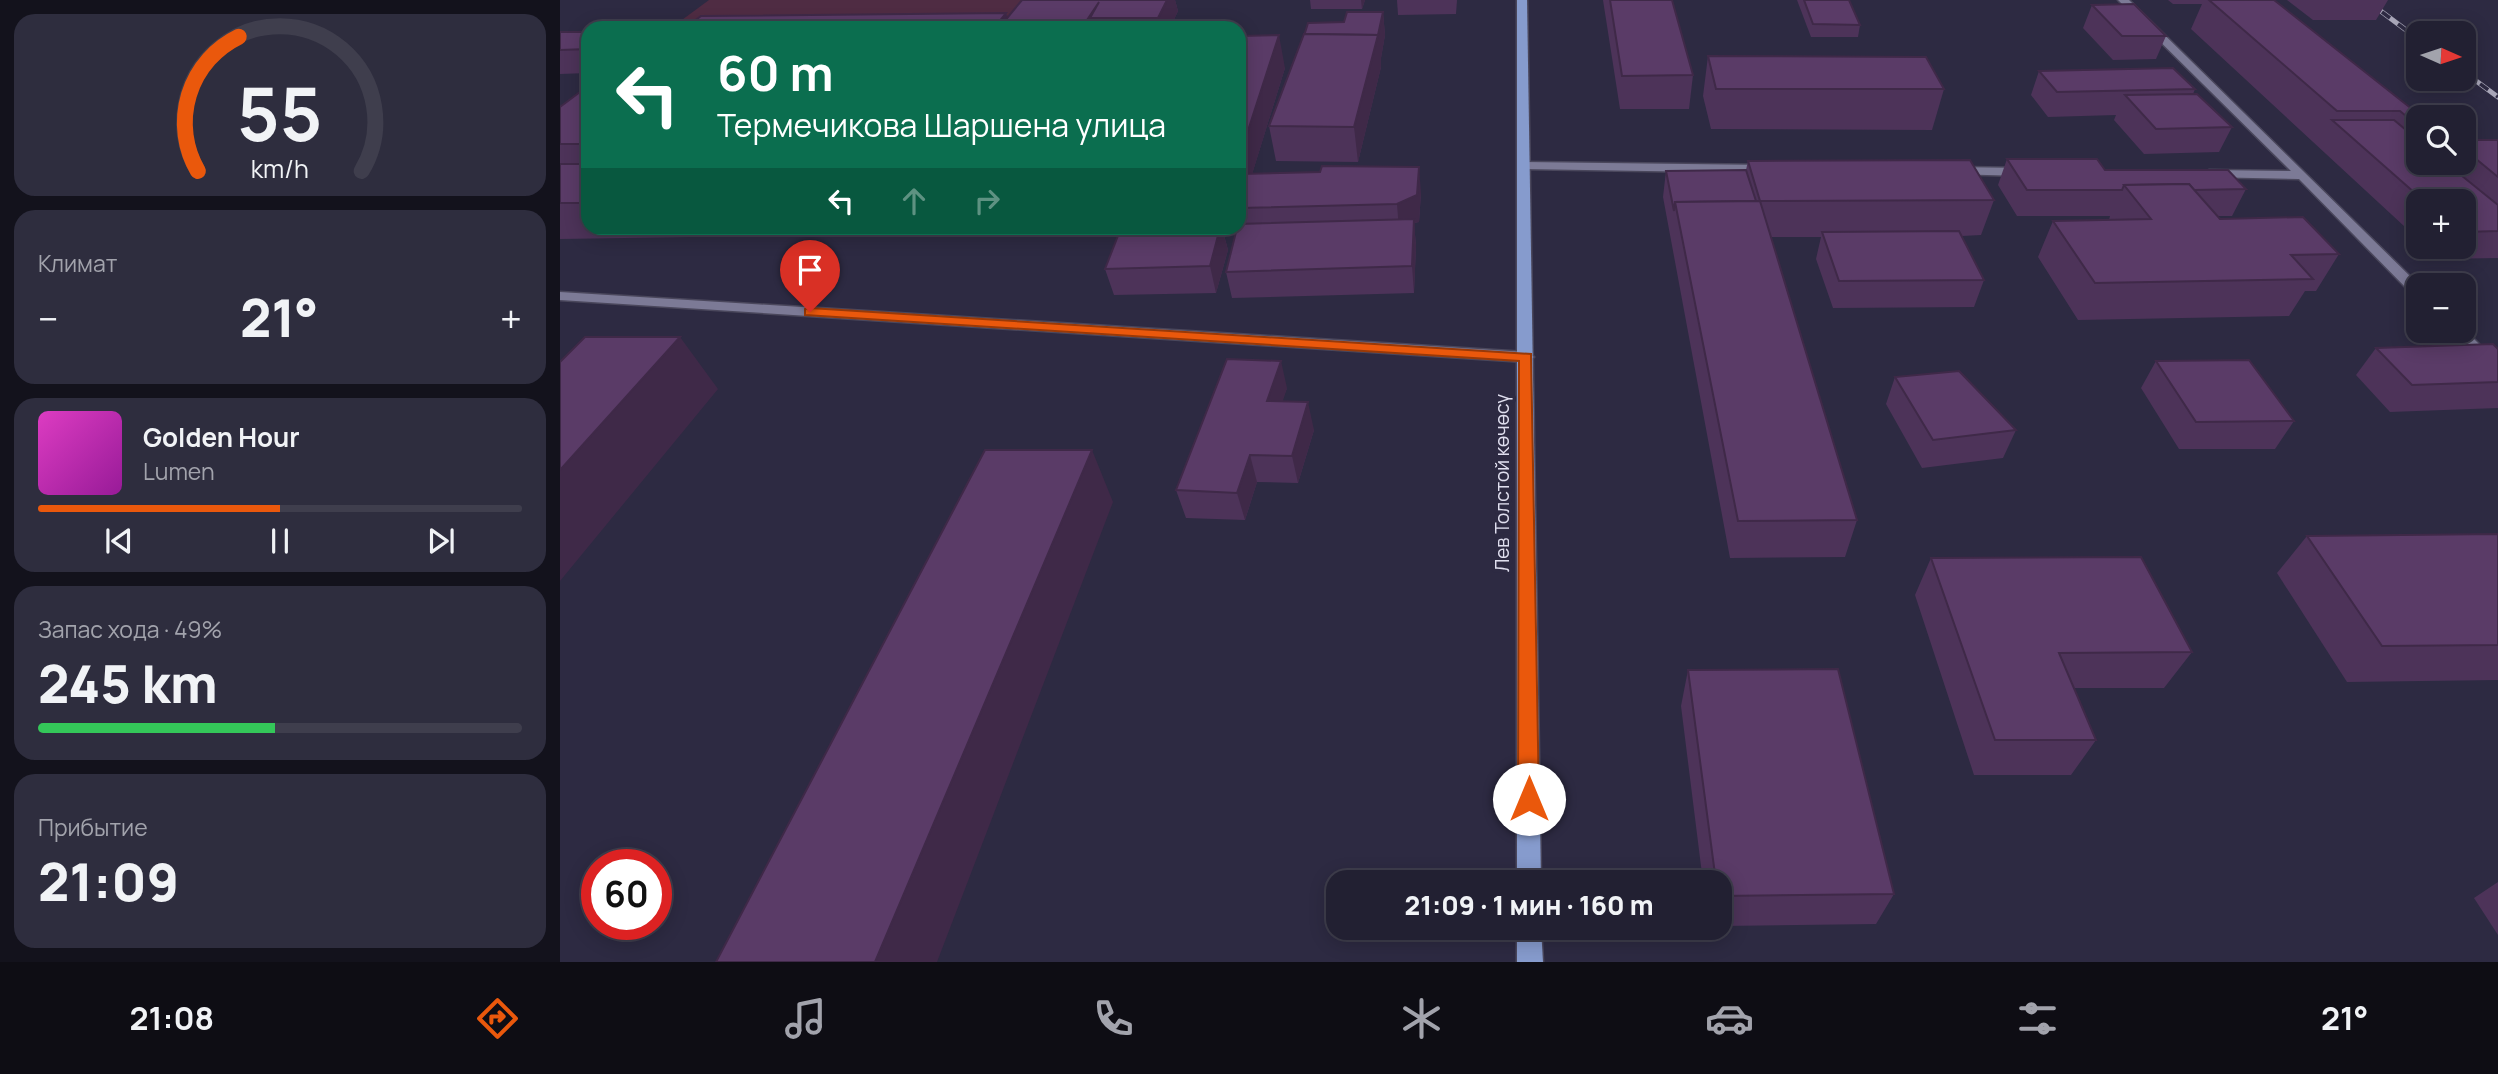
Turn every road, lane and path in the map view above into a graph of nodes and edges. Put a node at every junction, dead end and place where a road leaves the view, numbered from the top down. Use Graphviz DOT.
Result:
graph roads {
  1 [pos="1522,0"];
  2 [pos="2123,0"];
  3 [pos="1524,166"];
  4 [pos="1780,169"];
  5 [pos="1944,171"];
  6 [pos="2040,172"];
  7 [pos="2192,174"];
  8 [pos="2302,175"];
  9 [pos="2406,280"];
  10 [pos="560,296"];
  11 [pos="2469,343"];
  12 [pos="1526,357"];
  13 [pos="2498,372"];
  14 [pos="1529,870"];
  15 [pos="1529,940"];
  16 [pos="1530,962"];
  1 -- 3 [label="main road, Лев Толстой көчөсү"];
  2 -- 8 [label="street"];
  3 -- 4 [label="street"];
  3 -- 12 [label="main road, Лев Толстой көчөсү"];
  5 -- 6 [label="street"];
  7 -- 8 [label="street"];
  8 -- 9 [label="street"];
  10 -- 12 [label="street"];
  11 -- 13 [label="street"];
  12 -- 14 [label="main road, Лев Толстой көчөсү"];
  15 -- 16 [label="main road"];
}
